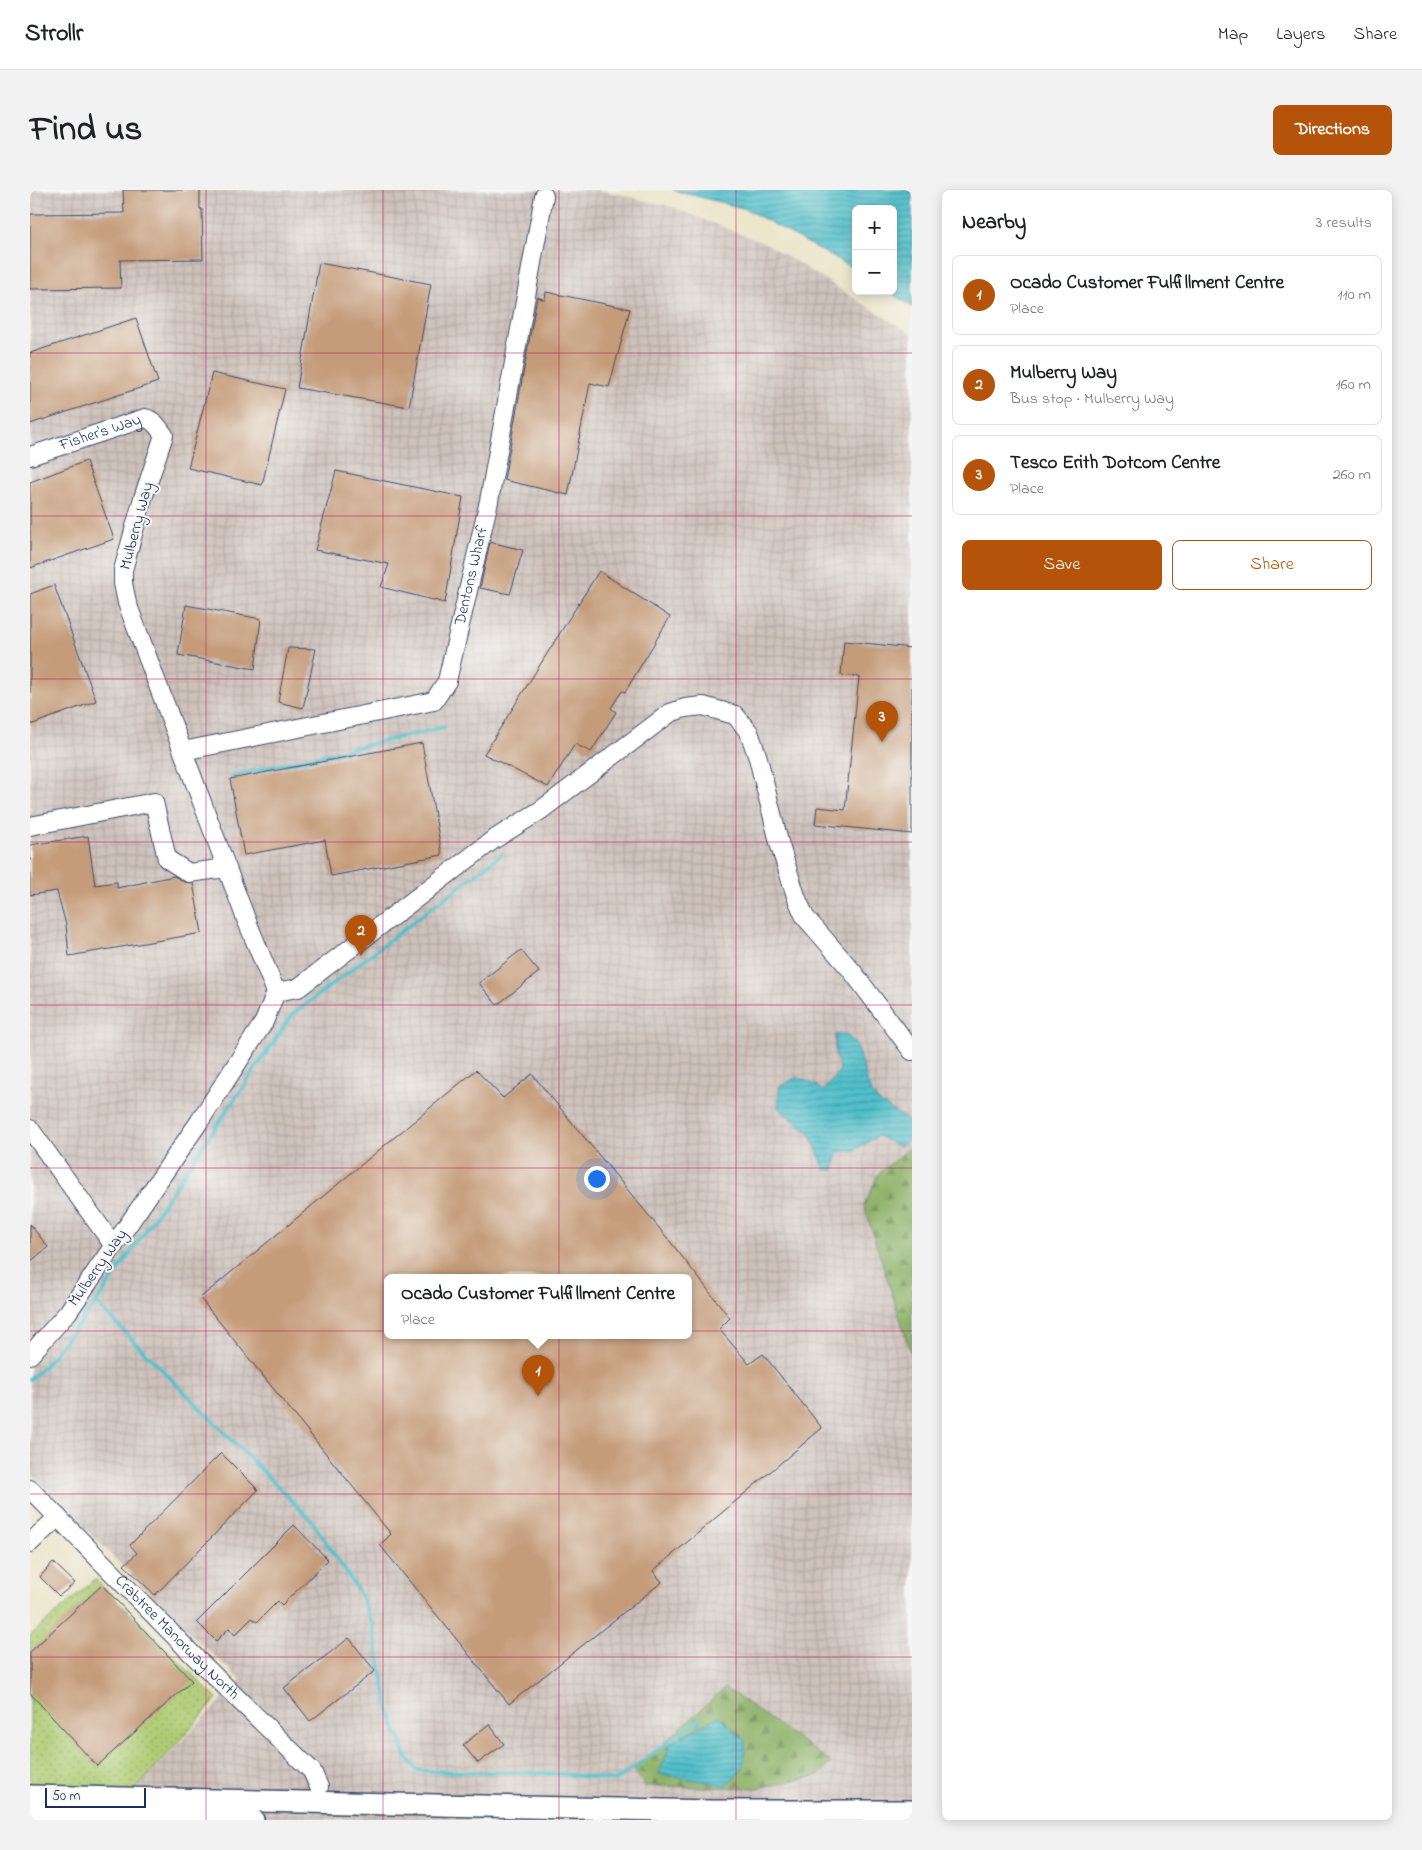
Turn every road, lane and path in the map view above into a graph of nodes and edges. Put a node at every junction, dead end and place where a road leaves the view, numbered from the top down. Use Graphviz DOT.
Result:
graph roads {
  1 [pos="544,196"];
  2 [pos="164,434"];
  3 [pos="30,456"];
  4 [pos="183,751"];
  5 [pos="30,826"];
  6 [pos="226,868"];
  7 [pos="276,992"];
  8 [pos="912,1051"];
  9 [pos="30,1129"];
  10 [pos="114,1246"];
  11 [pos="30,1355"];
  12 [pos="30,1489"];
  13 [pos="58,1517"];
  14 [pos="30,1543"];
  15 [pos="320,1786"];
  16 [pos="30,1796"];
  17 [pos="912,1811"];
  18 [pos="30,1814"];
  19 [pos="253,1820"];
  1 -- 4 [label="street, Dentons Wharf"];
  2 -- 3 [label="street, Fisher's Way"];
  2 -- 4 [label="street, Mulberry Way"];
  4 -- 6 [label="street, Mulberry Way"];
  5 -- 6 [label="street"];
  6 -- 7 [label="street, Mulberry Way"];
  7 -- 8 [label="street"];
  7 -- 10 [label="street, Mulberry Way"];
  9 -- 10 [label="street"];
  10 -- 11 [label="street, Mulberry Way"];
  12 -- 13 [label="street, Crabtree Manorway North"];
  13 -- 14 [label="street"];
  13 -- 15 [label="street, Crabtree Manorway North"];
  16 -- 17 [label="main road"];
  18 -- 19 [label="main road"];
}
